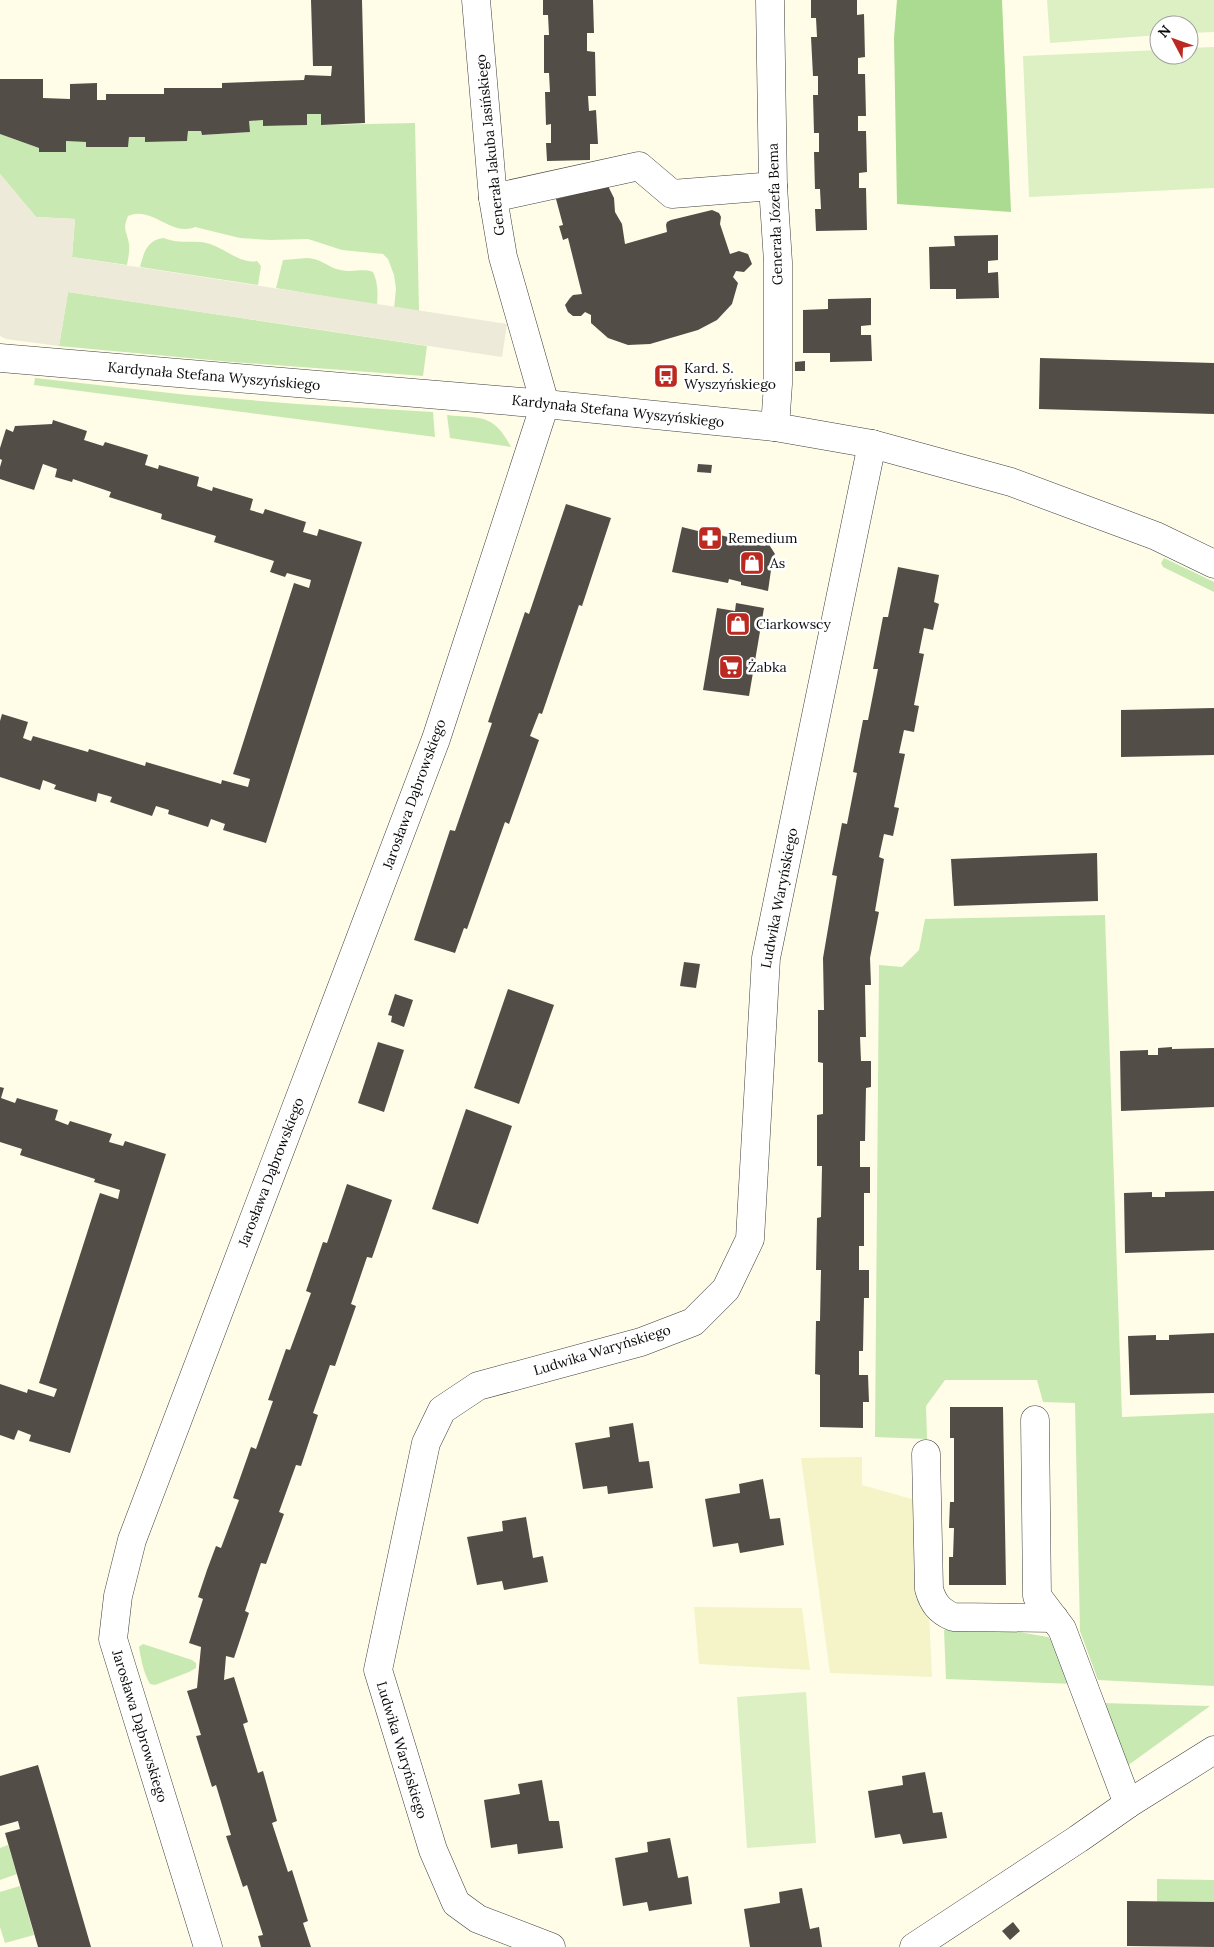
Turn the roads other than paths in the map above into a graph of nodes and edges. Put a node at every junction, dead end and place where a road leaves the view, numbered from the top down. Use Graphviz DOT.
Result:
graph roads {
  1 [pos="476,0"];
  2 [pos="770,0"];
  3 [pos="773,186"];
  4 [pos="493,198"];
  5 [pos="0,358"];
  6 [pos="545,404"];
  7 [pos="775,428"];
  8 [pos="872,444"];
  9 [pos="1214,564"];
  10 [pos="1035,1420"];
  11 [pos="926,1454"];
  12 [pos="1054,1618"];
  13 [pos="1214,1750"];
  14 [pos="1128,1804"];
  15 [pos="929,1942"];
  16 [pos="208,1947"];
  17 [pos="551,1947"];
  1 -- 4 [label="street, Generała Jakuba Jasińskiego"];
  2 -- 3 [label="street, Generała Józefa Bema"];
  3 -- 4 [label="street"];
  3 -- 7 [label="street, Generała Józefa Bema"];
  4 -- 6 [label="street, Generała Jakuba Jasińskiego"];
  5 -- 6 [label="street, Kardynała Stefana Wyszyńskiego"];
  6 -- 7 [label="street, Kardynała Stefana Wyszyńskiego"];
  6 -- 16 [label="street, Jarosława Dąbrowskiego"];
  7 -- 8 [label="street, Kardynała Stefana Wyszyńskiego"];
  8 -- 9 [label="street, Kardynała Stefana Wyszyńskiego"];
  8 -- 17 [label="street, Ludwika Waryńskiego"];
  10 -- 12 [label="street"];
  11 -- 12 [label="street"];
  12 -- 14 [label="street"];
  13 -- 14 [label="street"];
  14 -- 15 [label="street"];
}
